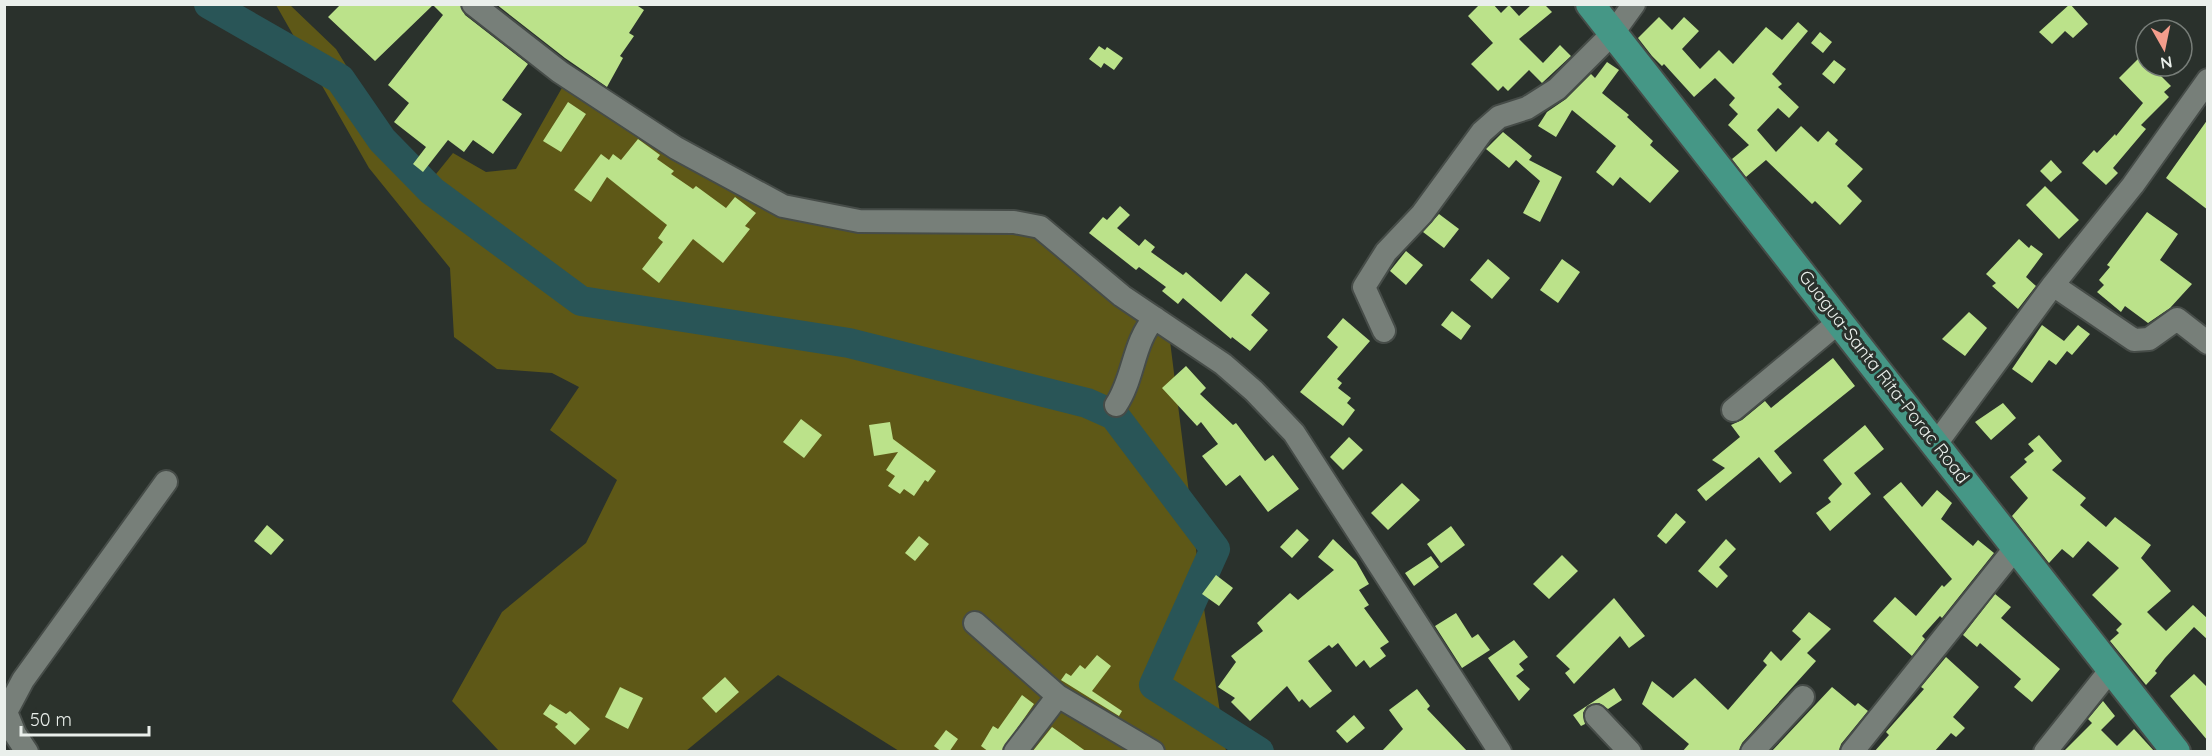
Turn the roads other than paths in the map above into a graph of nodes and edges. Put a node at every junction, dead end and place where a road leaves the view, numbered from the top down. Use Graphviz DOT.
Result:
graph roads {
  1 [pos="473,4"];
  2 [pos="1590,4"];
  3 [pos="1634,4"];
  4 [pos="1613,33"];
  5 [pos="2208,80"];
  6 [pos="2053,285"];
  7 [pos="1155,318"];
  8 [pos="1840,321"];
  9 [pos="1384,331"];
  10 [pos="2208,344"];
  11 [pos="1116,405"];
  12 [pos="1733,410"];
  13 [pos="1936,444"];
  14 [pos="166,482"];
  15 [pos="2017,546"];
  16 [pos="975,623"];
  17 [pos="2112,668"];
  18 [pos="1058,696"];
  19 [pos="1803,697"];
  20 [pos="1596,716"];
  21 [pos="27,752"];
  22 [pos="1015,752"];
  23 [pos="1153,752"];
  24 [pos="1500,752"];
  25 [pos="1630,752"];
  26 [pos="1752,752"];
  27 [pos="1852,752"];
  28 [pos="2045,752"];
  29 [pos="2176,752"];
  1 -- 7 [label="street"];
  2 -- 4 [label="main road, Guagua-Santa Rita-Porac Road"];
  3 -- 4 [label="street"];
  4 -- 8 [label="main road, Guagua-Santa Rita-Porac Road"];
  4 -- 9 [label="street"];
  5 -- 6 [label="street"];
  6 -- 10 [label="street"];
  6 -- 13 [label="street"];
  7 -- 11 [label="street"];
  7 -- 24 [label="street"];
  8 -- 12 [label="street"];
  8 -- 13 [label="main road, Guagua-Santa Rita-Porac Road"];
  13 -- 15 [label="main road, Guagua-Santa Rita-Porac Road"];
  14 -- 21 [label="street"];
  15 -- 17 [label="main road, Guagua-Santa Rita-Porac Road"];
  15 -- 27 [label="street"];
  16 -- 18 [label="street"];
  17 -- 28 [label="street"];
  17 -- 29 [label="main road, Guagua-Santa Rita-Porac Road"];
  18 -- 22 [label="street"];
  18 -- 23 [label="street"];
  19 -- 26 [label="street"];
  20 -- 25 [label="street"];
}
